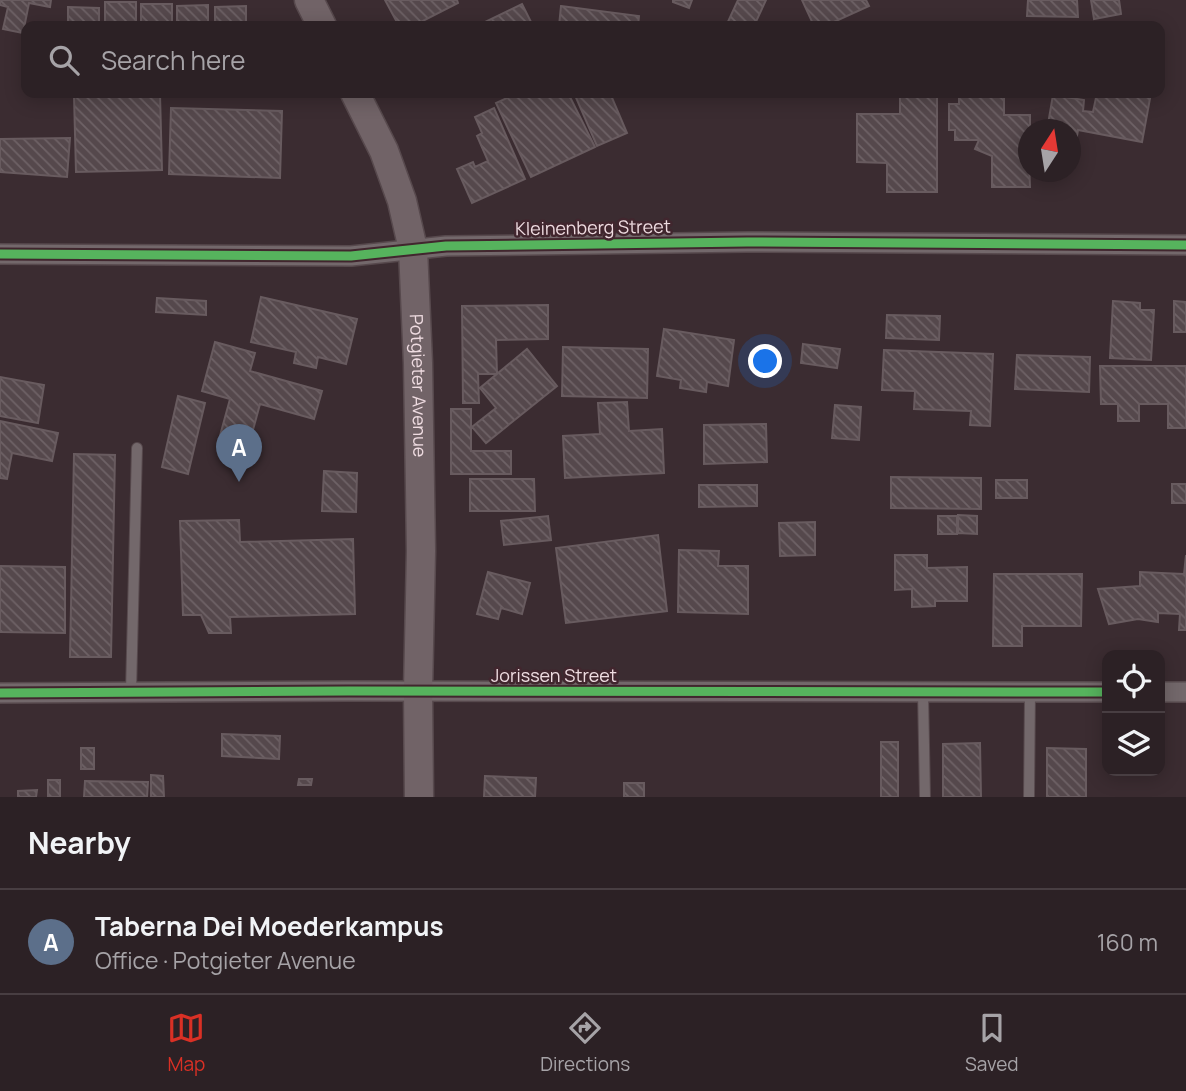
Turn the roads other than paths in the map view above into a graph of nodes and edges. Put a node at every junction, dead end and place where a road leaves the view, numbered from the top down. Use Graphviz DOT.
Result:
graph roads {
  1 [pos="309,0"];
  2 [pos="319,21"];
  3 [pos="357,98"];
  4 [pos="1186,245"];
  5 [pos="413,249"];
  6 [pos="0,254"];
  7 [pos="137,448"];
  8 [pos="418,691"];
  9 [pos="131,692"];
  10 [pos="923,692"];
  11 [pos="1030,692"];
  12 [pos="1102,692"];
  13 [pos="1165,692"];
  14 [pos="1186,692"];
  15 [pos="0,693"];
  16 [pos="419,797"];
  17 [pos="925,797"];
  18 [pos="1029,797"];
  1 -- 2 [label="street"];
  3 -- 5 [label="street, Potgieter Avenue"];
  4 -- 5 [label="street, Kleinenberg Street"];
  5 -- 6 [label="street, Kleinenberg Street"];
  5 -- 8 [label="street, Potgieter Avenue"];
  7 -- 9 [label="lane"];
  8 -- 9 [label="street, Jorissen Street"];
  8 -- 10 [label="street, Jorissen Street"];
  8 -- 16 [label="street, Potgieter Avenue"];
  9 -- 15 [label="street, Jorissen Street"];
  10 -- 11 [label="street, Jorissen Street"];
  10 -- 17 [label="lane"];
  11 -- 12 [label="street, Jorissen Street"];
  11 -- 18 [label="lane"];
  13 -- 14 [label="street"];
}
